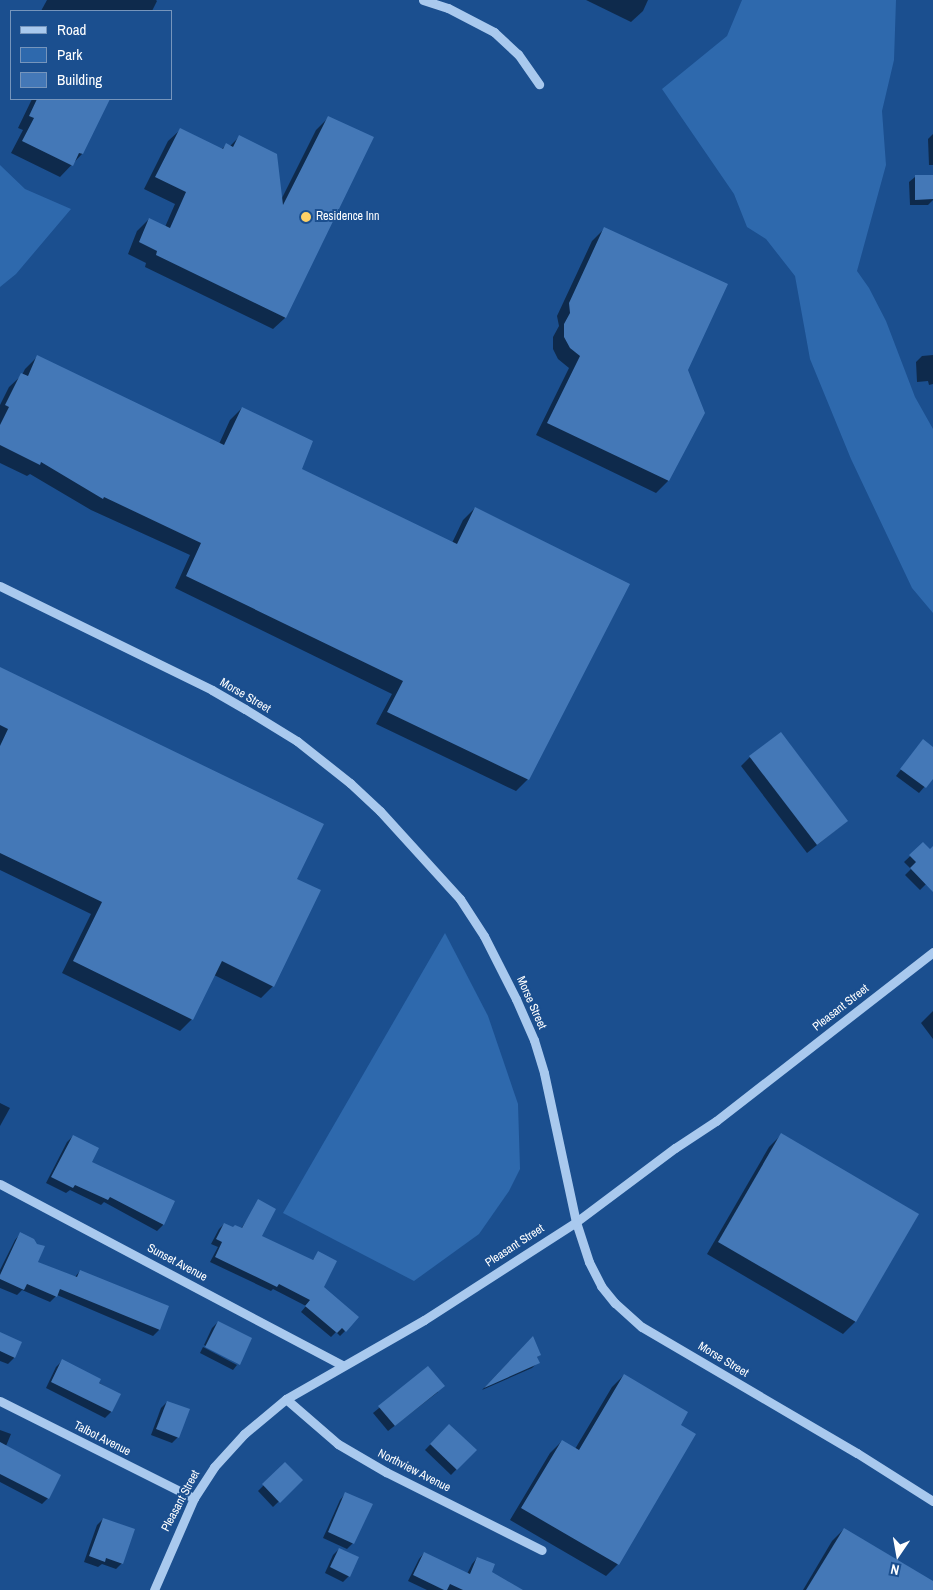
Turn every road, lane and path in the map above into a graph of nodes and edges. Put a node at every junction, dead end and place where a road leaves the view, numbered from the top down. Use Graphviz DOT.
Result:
graph roads {
  1 [pos="423,0"];
  2 [pos="540,84"];
  3 [pos="0,586"];
  4 [pos="933,952"];
  5 [pos="0,1184"];
  6 [pos="576,1222"];
  7 [pos="342,1365"];
  8 [pos="286,1399"];
  9 [pos="0,1401"];
  10 [pos="194,1498"];
  11 [pos="933,1501"];
  12 [pos="542,1550"];
  13 [pos="154,1590"];
  1 -- 2 [label="street"];
  3 -- 6 [label="street, Morse Street"];
  4 -- 6 [label="street, Pleasant Street"];
  5 -- 7 [label="street, Sunset Avenue"];
  6 -- 7 [label="street, Pleasant Street"];
  6 -- 11 [label="street, Morse Street"];
  7 -- 8 [label="street, Pleasant Street"];
  8 -- 10 [label="street, Pleasant Street"];
  8 -- 12 [label="street, Northview Avenue"];
  9 -- 10 [label="street, Talbot Avenue"];
  10 -- 13 [label="street, Pleasant Street"];
}
